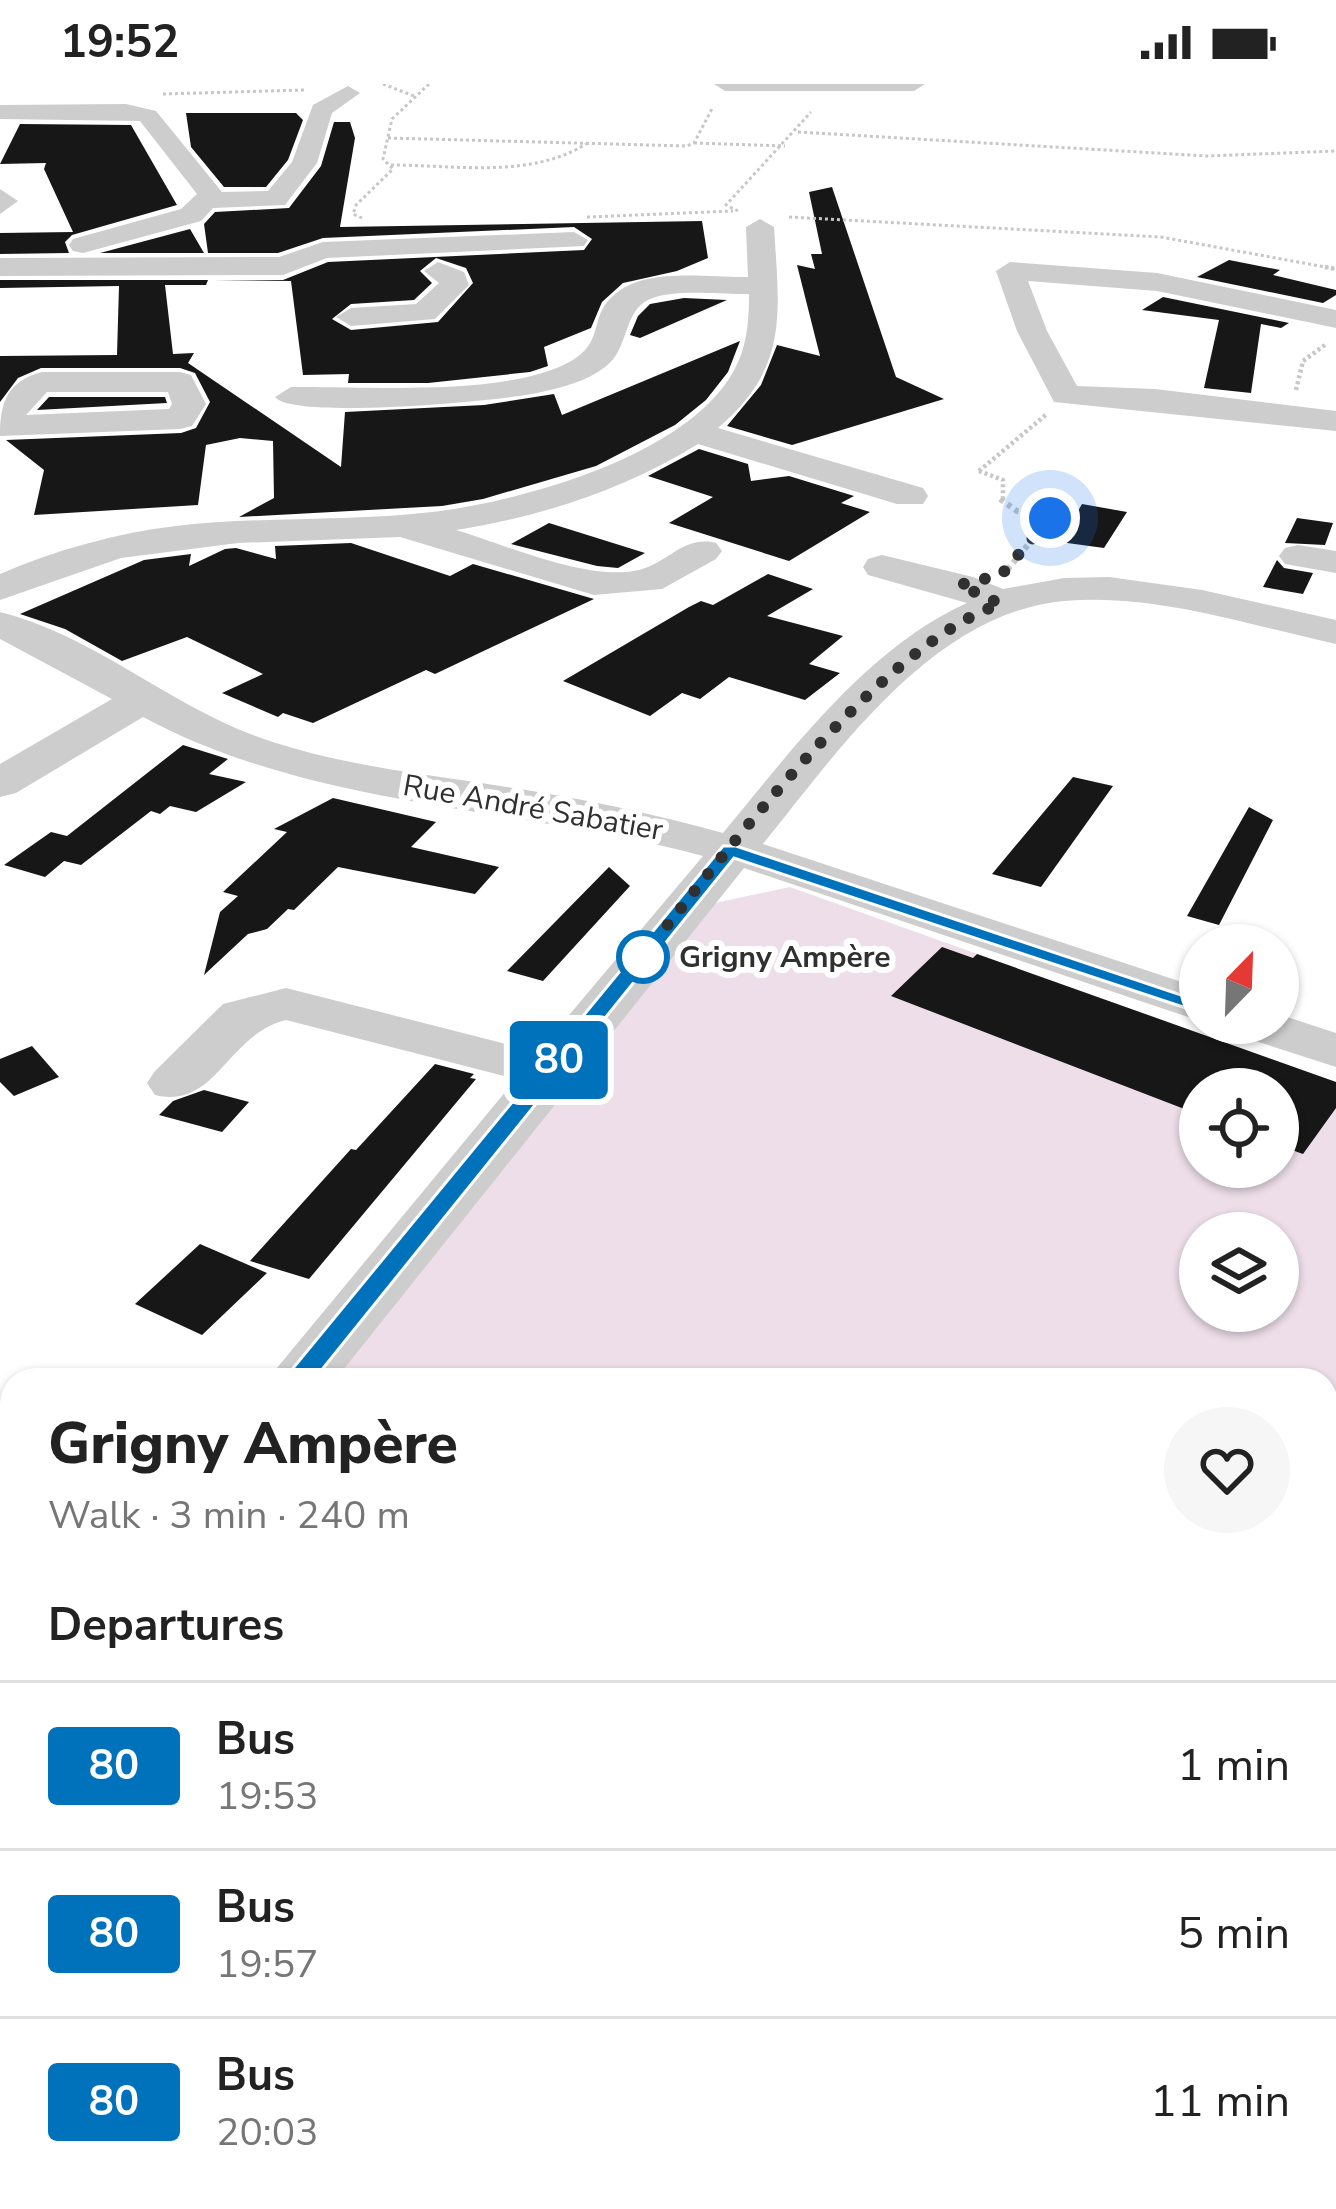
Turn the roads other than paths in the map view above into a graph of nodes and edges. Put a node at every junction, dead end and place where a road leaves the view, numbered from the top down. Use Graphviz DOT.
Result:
graph roads {
  1 [pos="914,84"];
  2 [pos="818,86"];
  3 [pos="348,93"];
  4 [pos="720,94"];
  5 [pos="2,122"];
  6 [pos="208,200"];
  7 [pos="757,217"];
  8 [pos="578,228"];
  9 [pos="0,266"];
  10 [pos="283,266"];
  11 [pos="496,266"];
  12 [pos="438,272"];
  13 [pos="761,285"];
  14 [pos="351,317"];
  15 [pos="1336,319"];
  16 [pos="291,397"];
  17 [pos="1336,421"];
  18 [pos="0,426"];
  19 [pos="694,432"];
  20 [pos="910,496"];
  21 [pos="404,526"];
  22 [pos="703,551"];
  23 [pos="882,567"];
  24 [pos="0,589"];
  25 [pos="1001,604"];
  26 [pos="0,624"];
  27 [pos="1336,632"];
  28 [pos="141,700"];
  29 [pos="0,783"];
  30 [pos="730,850"];
  31 [pos="1179,998"];
  32 [pos="1299,1039"];
  33 [pos="1336,1051"];
  34 [pos="550,1071"];
  35 [pos="174,1083"];
  36 [pos="309,1368"];
  1 -- 2 [label="street"];
  2 -- 4 [label="street"];
  3 -- 6 [label="street"];
  5 -- 6 [label="street"];
  6 -- 9 [label="street"];
  7 -- 13 [label="street"];
  8 -- 10 [label="street"];
  9 -- 10 [label="street"];
  10 -- 12 [label="street"];
  11 -- 12 [label="street"];
  12 -- 14 [label="street"];
  13 -- 16 [label="street"];
  13 -- 19 [label="street"];
  15 -- 17 [label="street"];
  18 -- 18 [label="street"];
  19 -- 20 [label="street"];
  19 -- 21 [label="street"];
  21 -- 22 [label="street"];
  21 -- 24 [label="street"];
  23 -- 25 [label="street"];
  25 -- 27 [label="street"];
  25 -- 30 [label="street"];
  26 -- 28 [label="street, Rue André Sabatier"];
  28 -- 29 [label="street"];
  28 -- 30 [label="street, Rue André Sabatier"];
  30 -- 31 [label="street, Rue André Sabatier"];
  30 -- 34 [label="street"];
  32 -- 33 [label="street"];
  34 -- 35 [label="street"];
  34 -- 36 [label="street"];
}
